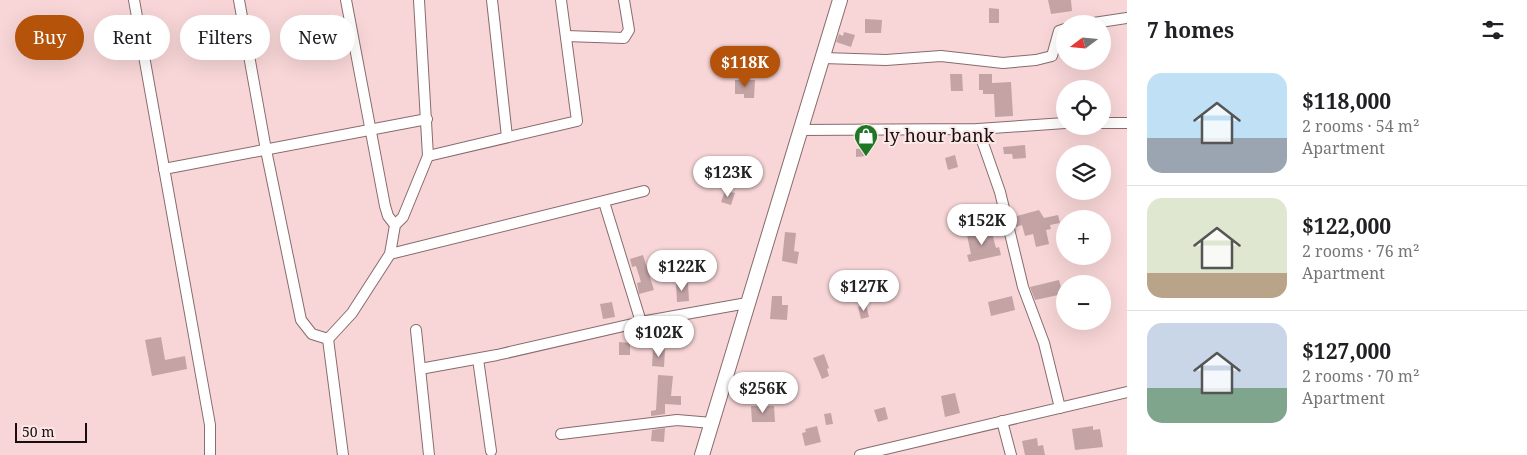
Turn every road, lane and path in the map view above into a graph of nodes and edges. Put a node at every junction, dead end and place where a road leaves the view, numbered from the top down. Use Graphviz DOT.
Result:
graph roads {
  1 [pos="134,0"];
  2 [pos="239,0"];
  3 [pos="346,0"];
  4 [pos="419,0"];
  5 [pos="492,0"];
  6 [pos="561,0"];
  7 [pos="624,0"];
  8 [pos="840,0"];
  9 [pos="1127,18"];
  10 [pos="1111,20"];
  11 [pos="566,36"];
  12 [pos="1056,36"];
  13 [pos="823,58"];
  14 [pos="427,118"];
  15 [pos="1111,123"];
  16 [pos="1127,123"];
  17 [pos="1056,124"];
  18 [pos="978,129"];
  19 [pos="369,130"];
  20 [pos="800,130"];
  21 [pos="507,137"];
  22 [pos="266,150"];
  23 [pos="428,156"];
  24 [pos="164,169"];
  25 [pos="644,190"];
  26 [pos="604,202"];
  27 [pos="395,225"];
  28 [pos="390,254"];
  29 [pos="747,303"];
  30 [pos="641,322"];
  31 [pos="416,330"];
  32 [pos="328,339"];
  33 [pos="478,359"];
  34 [pos="420,369"];
  35 [pos="1127,392"];
  36 [pos="1060,408"];
  37 [pos="703,421"];
  38 [pos="1002,421"];
  39 [pos="560,434"];
  40 [pos="492,451"];
  41 [pos="210,455"];
  42 [pos="343,455"];
  43 [pos="429,455"];
  44 [pos="702,455"];
  45 [pos="860,455"];
  46 [pos="1011,455"];
  1 -- 24 [label="street"];
  2 -- 22 [label="street"];
  3 -- 19 [label="street"];
  4 -- 14 [label="street"];
  5 -- 21 [label="street"];
  6 -- 11 [label="street"];
  7 -- 11 [label="street"];
  8 -- 13 [label="street"];
  9 -- 10 [label="street"];
  11 -- 21 [label="street"];
  12 -- 13 [label="street"];
  13 -- 20 [label="street"];
  14 -- 19 [label="street"];
  14 -- 23 [label="street"];
  15 -- 16 [label="street"];
  17 -- 18 [label="street"];
  18 -- 20 [label="street"];
  18 -- 36 [label="street"];
  19 -- 22 [label="street"];
  19 -- 27 [label="street"];
  20 -- 29 [label="street"];
  21 -- 23 [label="street"];
  22 -- 24 [label="street"];
  22 -- 32 [label="street"];
  23 -- 27 [label="street"];
  24 -- 41 [label="street"];
  25 -- 26 [label="street"];
  26 -- 28 [label="street"];
  26 -- 30 [label="street"];
  27 -- 28 [label="street"];
  28 -- 32 [label="street"];
  29 -- 30 [label="street"];
  29 -- 37 [label="street"];
  30 -- 33 [label="street"];
  31 -- 34 [label="street"];
  32 -- 42 [label="street"];
  33 -- 34 [label="street"];
  33 -- 40 [label="street"];
  34 -- 43 [label="street"];
  35 -- 36 [label="street"];
  36 -- 38 [label="street"];
  37 -- 39 [label="street"];
  37 -- 44 [label="street"];
  38 -- 45 [label="street"];
  38 -- 46 [label="street"];
}
